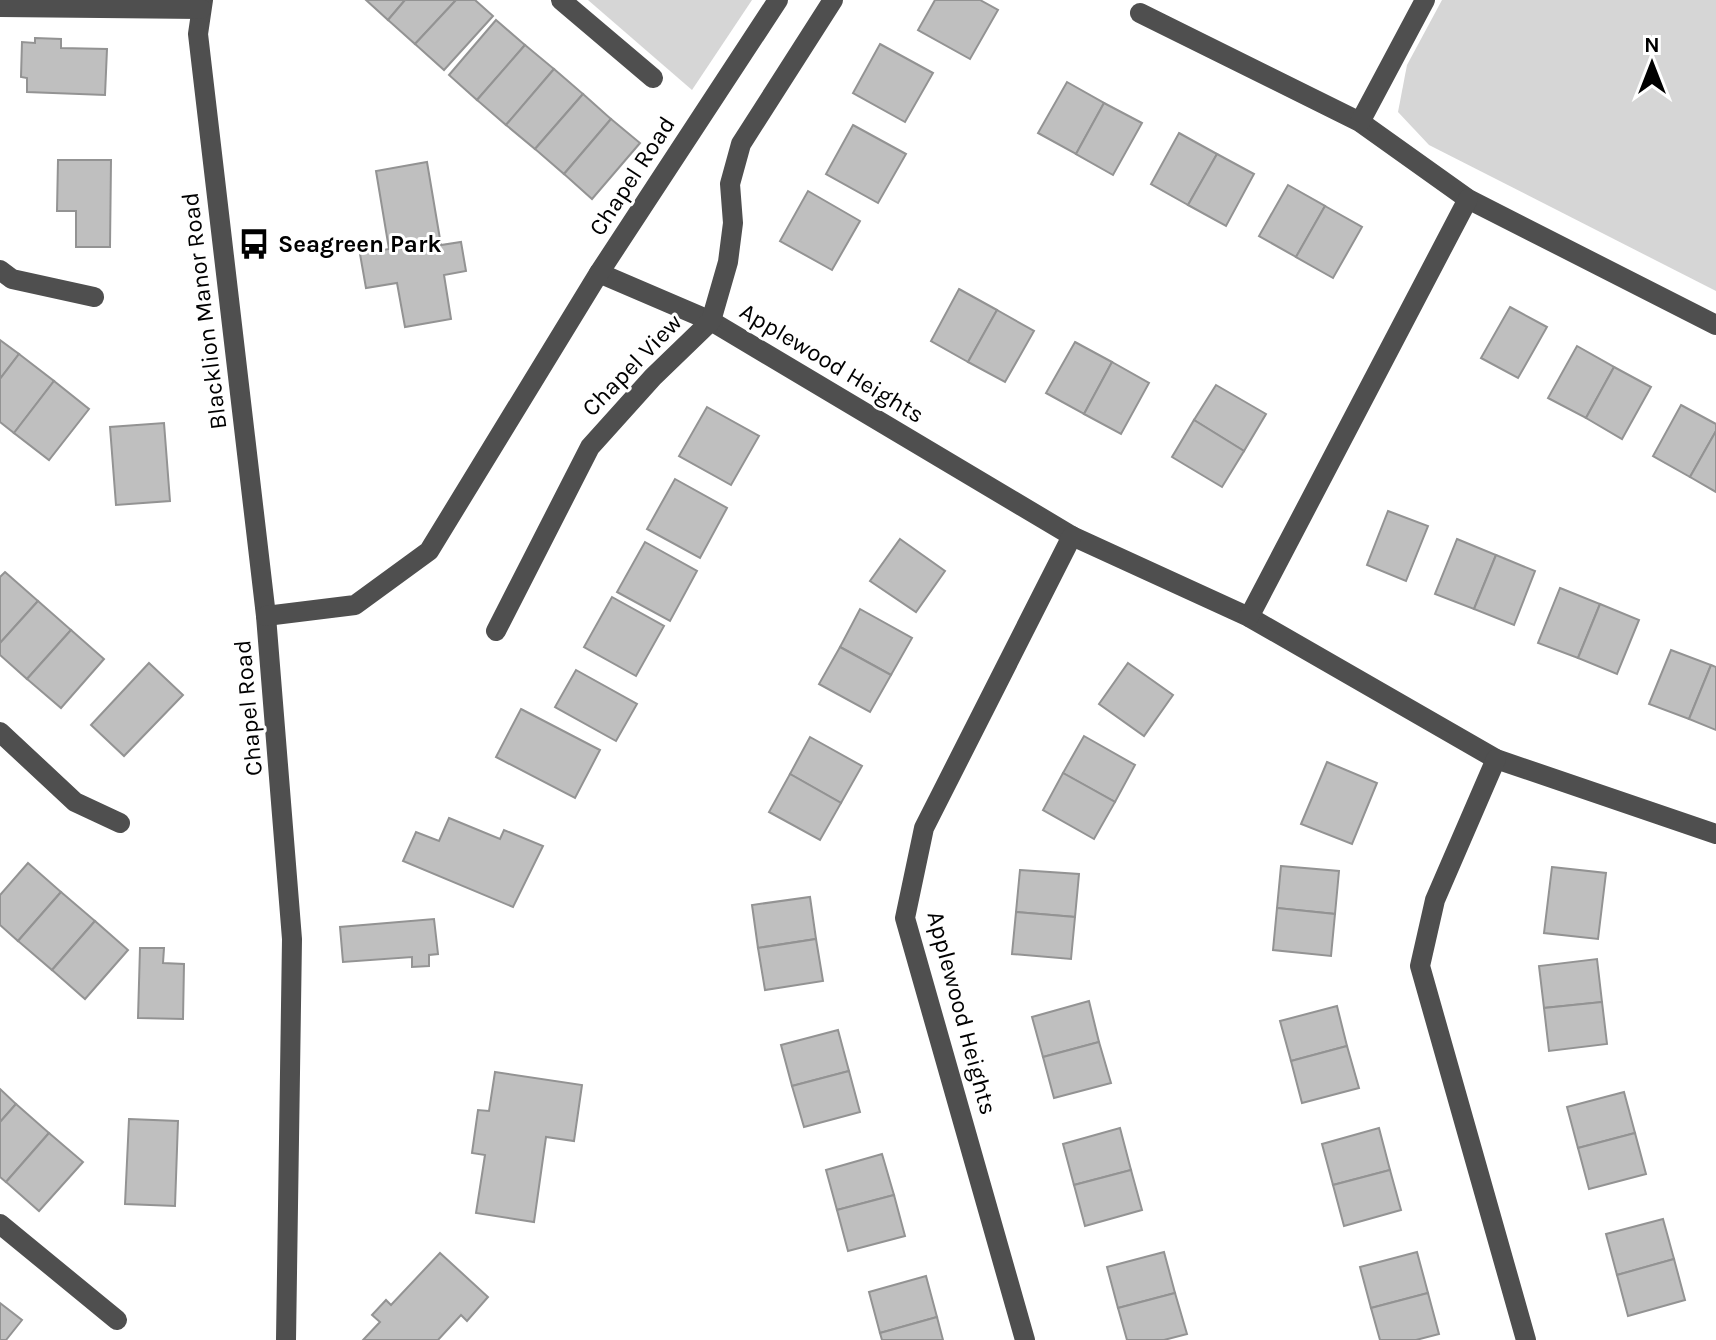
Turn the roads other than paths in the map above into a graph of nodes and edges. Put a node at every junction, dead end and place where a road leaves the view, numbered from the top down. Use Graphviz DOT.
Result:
graph roads {
  1 [pos="561,0"];
  2 [pos="778,0"];
  3 [pos="833,0"];
  4 [pos="1425,0"];
  5 [pos="202,5"];
  6 [pos="0,7"];
  7 [pos="1140,13"];
  8 [pos="653,78"];
  9 [pos="1360,122"];
  10 [pos="1468,199"];
  11 [pos="0,270"];
  12 [pos="599,273"];
  13 [pos="94,297"];
  14 [pos="711,321"];
  15 [pos="1716,325"];
  16 [pos="1072,536"];
  17 [pos="266,616"];
  18 [pos="1249,617"];
  19 [pos="496,631"];
  20 [pos="0,732"];
  21 [pos="1496,759"];
  22 [pos="120,823"];
  23 [pos="1716,834"];
  24 [pos="0,1224"];
  25 [pos="117,1320"];
  26 [pos="286,1340"];
  27 [pos="1025,1340"];
  28 [pos="1526,1340"];
  1 -- 8 [label="street"];
  2 -- 12 [label="street, Chapel Road"];
  3 -- 14 [label="street, Chapel View"];
  4 -- 9 [label="street"];
  5 -- 6 [label="street"];
  5 -- 17 [label="street, Blacklion Manor Road"];
  7 -- 9 [label="street"];
  9 -- 10 [label="street"];
  10 -- 15 [label="street"];
  10 -- 18 [label="street"];
  11 -- 13 [label="street"];
  12 -- 14 [label="street, Applewood Heights"];
  12 -- 17 [label="street, Chapel Road"];
  14 -- 16 [label="street, Applewood Heights"];
  14 -- 19 [label="street, Chapel View"];
  16 -- 18 [label="street, Applewood Heights"];
  16 -- 27 [label="street, Applewood Heights"];
  17 -- 26 [label="street, Chapel Road"];
  18 -- 21 [label="street, Applewood Heights"];
  20 -- 22 [label="street"];
  21 -- 23 [label="street, Applewood Heights"];
  21 -- 28 [label="street"];
  24 -- 25 [label="street"];
}
